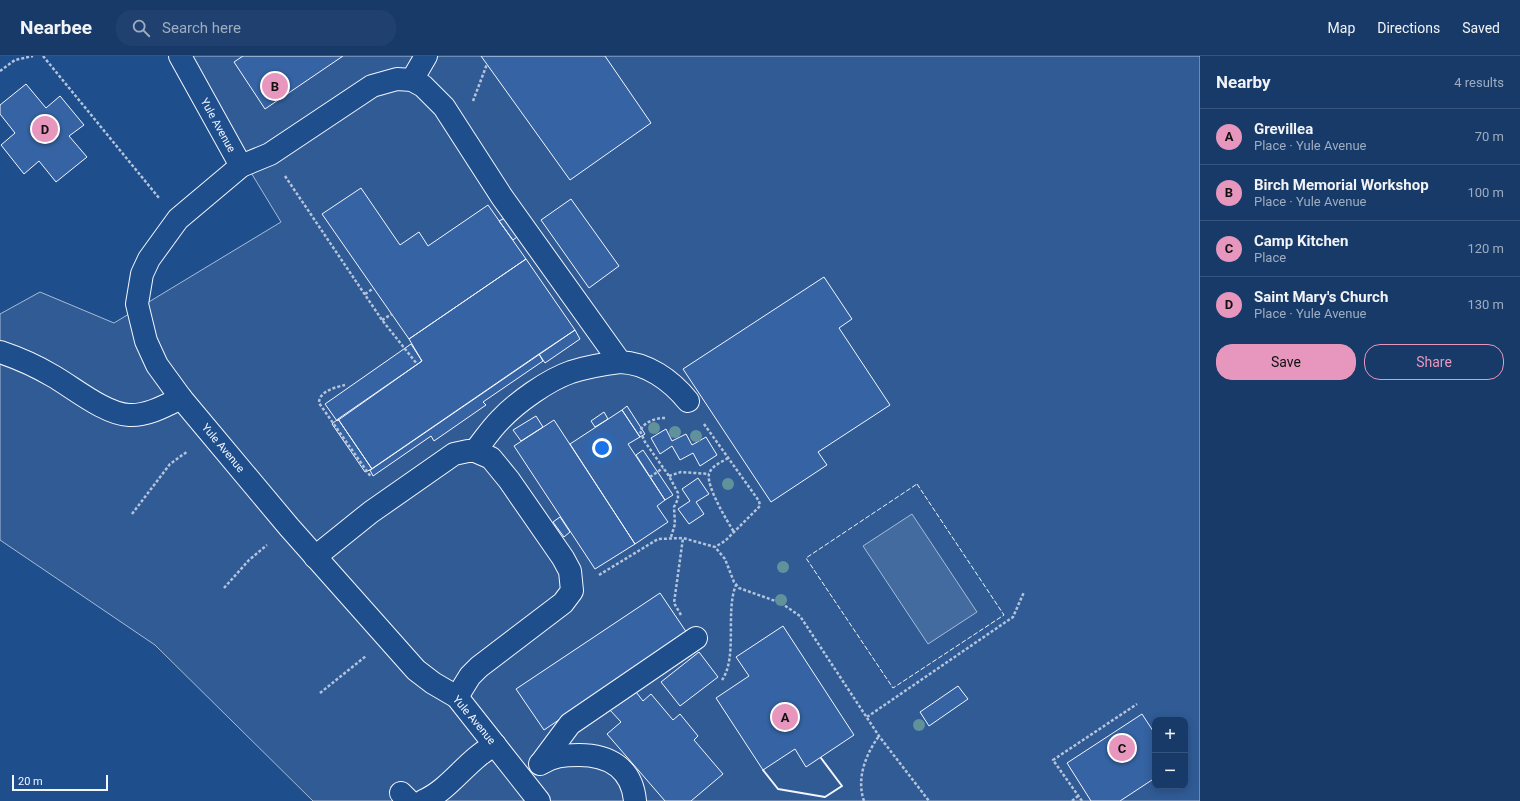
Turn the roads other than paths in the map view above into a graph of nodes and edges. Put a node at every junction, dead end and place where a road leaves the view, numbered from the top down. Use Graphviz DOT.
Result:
graph roads {
  1 [pos="180,56"];
  2 [pos="426,56"];
  3 [pos="412,80"];
  4 [pos="241,166"];
  5 [pos="0,352"];
  6 [pos="620,362"];
  7 [pos="181,398"];
  8 [pos="688,401"];
  9 [pos="475,451"];
  10 [pos="316,557"];
  11 [pos="696,638"];
  12 [pos="457,697"];
  13 [pos="495,745"];
  14 [pos="541,763"];
  15 [pos="521,779"];
  16 [pos="423,801"];
  17 [pos="539,801"];
  18 [pos="635,801"];
  1 -- 4 [label="street, Yule Avenue"];
  2 -- 3 [label="street"];
  3 -- 4 [label="street"];
  3 -- 6 [label="street"];
  4 -- 7 [label="street, Yule Avenue"];
  5 -- 7 [label="street"];
  6 -- 8 [label="street"];
  6 -- 9 [label="street"];
  7 -- 10 [label="street, Yule Avenue"];
  9 -- 10 [label="street"];
  9 -- 12 [label="street"];
  10 -- 12 [label="street, Yule Avenue"];
  11 -- 14 [label="street"];
  12 -- 13 [label="street, Yule Avenue"];
  13 -- 15 [label="street, Yule Avenue"];
  13 -- 16 [label="street"];
  14 -- 15 [label="street"];
  14 -- 18 [label="street"];
  15 -- 17 [label="street, Yule Avenue"];
}
